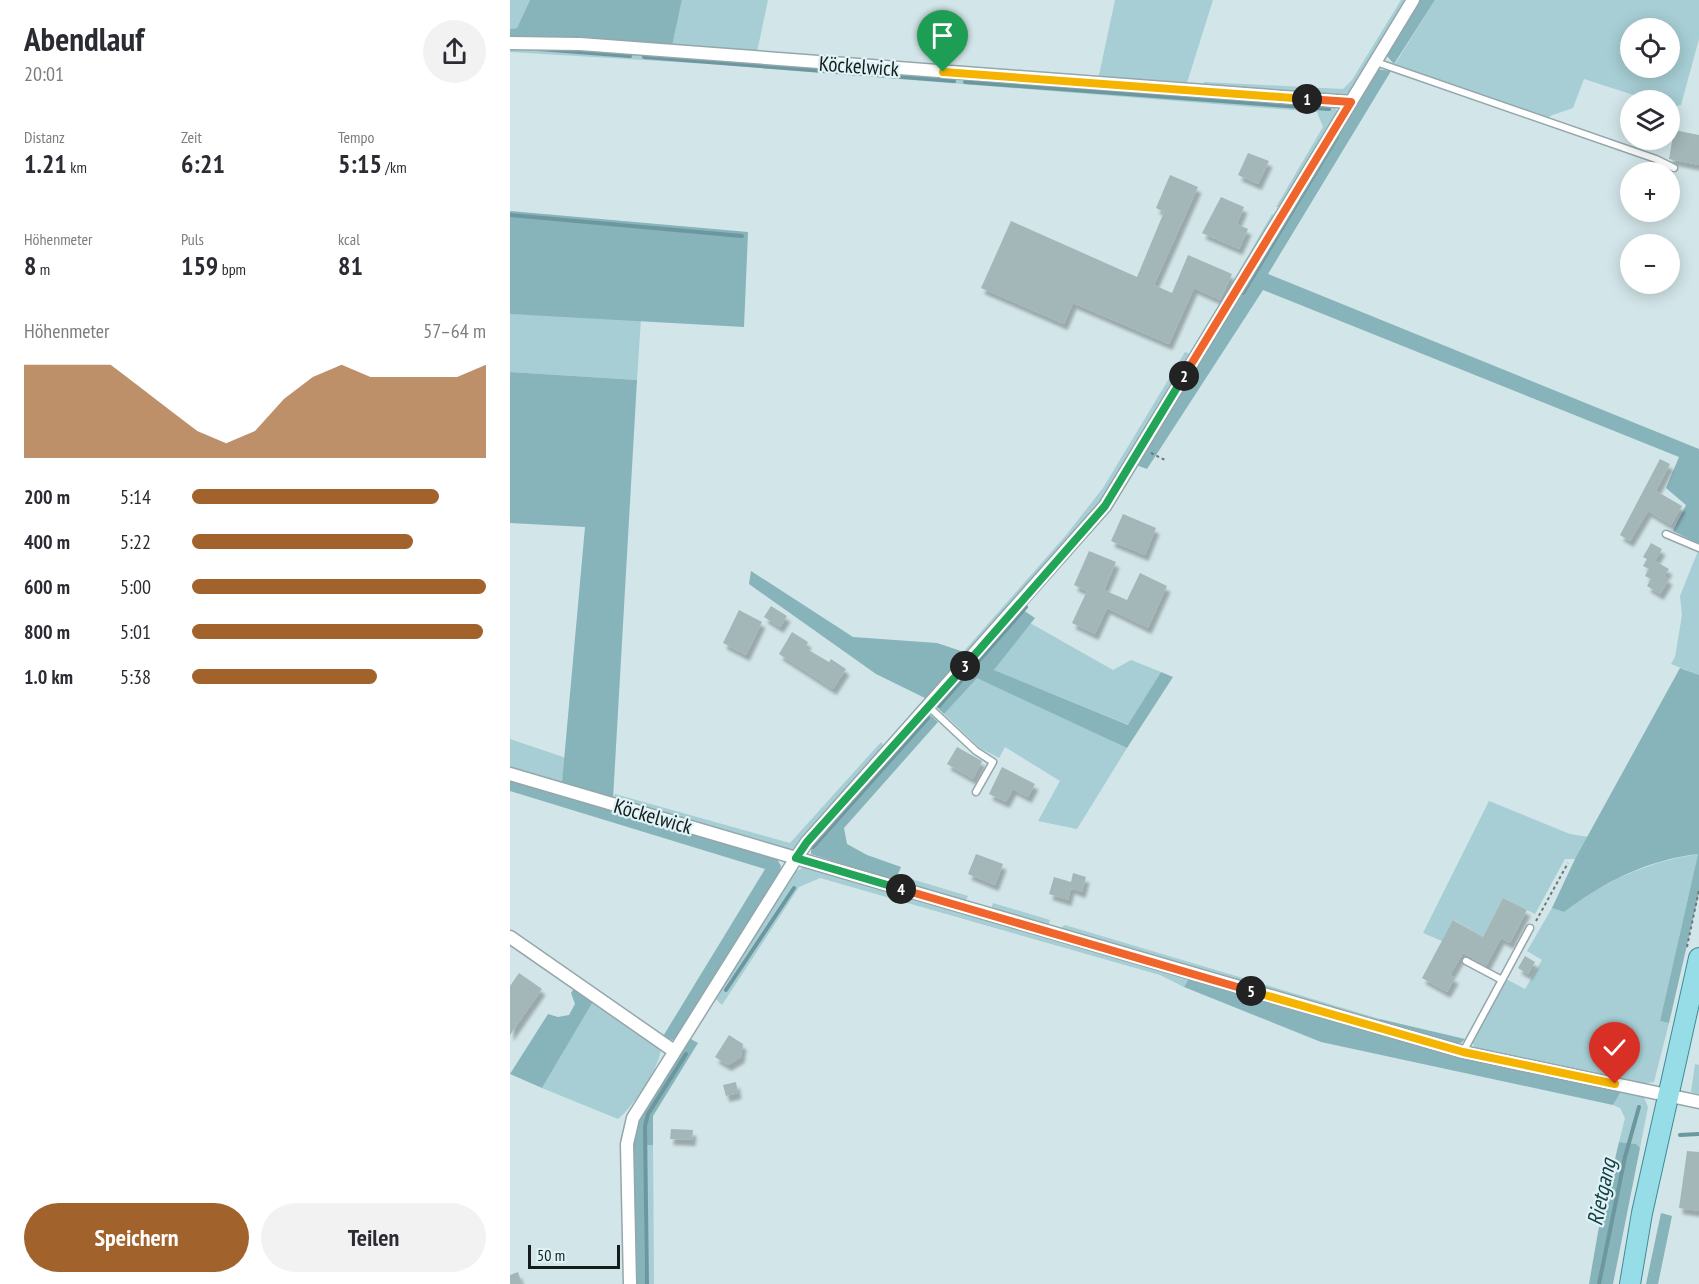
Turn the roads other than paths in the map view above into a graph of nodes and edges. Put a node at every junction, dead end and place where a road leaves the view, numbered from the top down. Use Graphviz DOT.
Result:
graph roads {
  1 [pos="1413,0"];
  2 [pos="510,43"];
  3 [pos="1376,62"];
  4 [pos="1351,102"];
  5 [pos="1662,162"];
  6 [pos="1666,534"];
  7 [pos="1699,548"];
  8 [pos="929,707"];
  9 [pos="510,774"];
  10 [pos="976,792"];
  11 [pos="796,858"];
  12 [pos="1530,928"];
  13 [pos="510,937"];
  14 [pos="1699,958"];
  15 [pos="1466,961"];
  16 [pos="1502,980"];
  17 [pos="674,1051"];
  18 [pos="1463,1052"];
  19 [pos="1668,1096"];
  20 [pos="1699,1102"];
  21 [pos="630,1284"];
  22 [pos="1630,1284"];
  1 -- 3 [label="street"];
  2 -- 4 [label="street, Köckelwick"];
  3 -- 4 [label="street"];
  3 -- 5 [label="lane"];
  4 -- 8 [label="street"];
  6 -- 7 [label="lane"];
  8 -- 10 [label="lane"];
  8 -- 11 [label="street"];
  9 -- 11 [label="street, Köckelwick"];
  11 -- 17 [label="street"];
  11 -- 18 [label="street, Köckelwick"];
  12 -- 16 [label="lane"];
  13 -- 17 [label="street"];
  14 -- 19 [label="main road"];
  15 -- 16 [label="lane"];
  16 -- 18 [label="lane"];
  17 -- 21 [label="street"];
  18 -- 19 [label="street, Köckelwick"];
  19 -- 20 [label="street, Köckelwick"];
  19 -- 22 [label="main road"];
}
